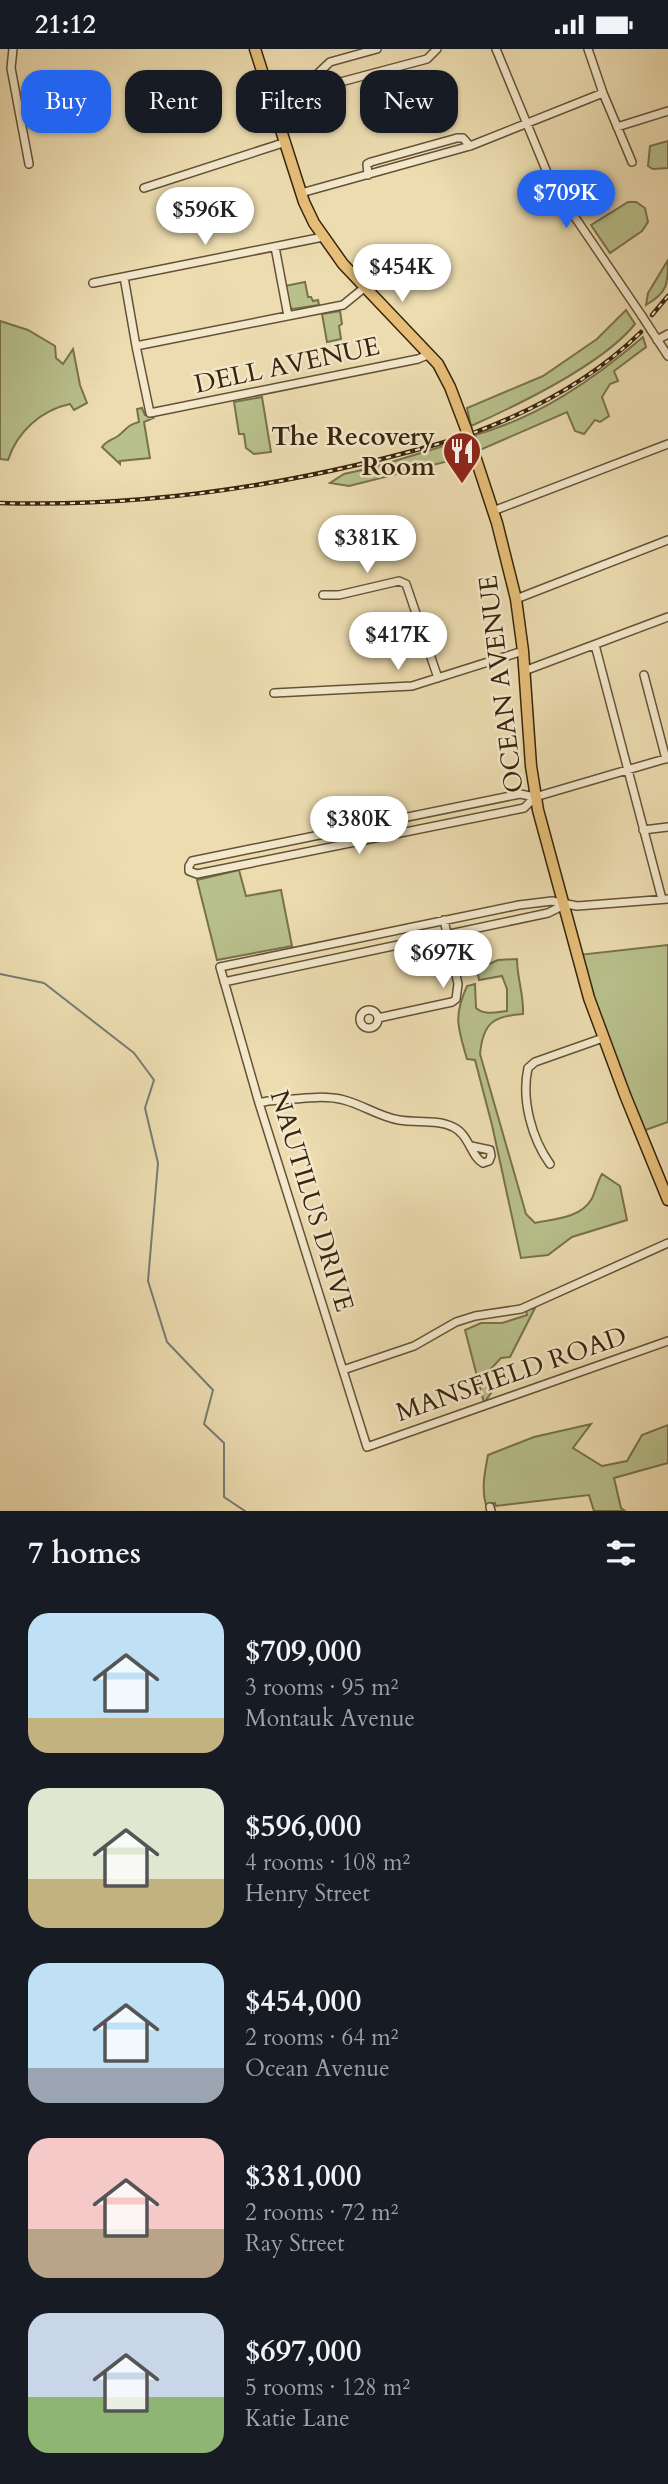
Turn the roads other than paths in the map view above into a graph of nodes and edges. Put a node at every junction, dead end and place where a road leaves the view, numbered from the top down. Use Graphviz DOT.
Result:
graph roads {
  1 [pos="13,49"];
  2 [pos="255,49"];
  3 [pos="377,49"];
  4 [pos="436,49"];
  5 [pos="496,49"];
  6 [pos="588,49"];
  7 [pos="262,70"];
  8 [pos="322,70"];
  9 [pos="346,81"];
  10 [pos="603,93"];
  11 [pos="668,111"];
  12 [pos="527,124"];
  13 [pos="617,127"];
  14 [pos="283,133"];
  15 [pos="286,142"];
  16 [pos="470,146"];
  17 [pos="632,162"];
  18 [pos="29,164"];
  19 [pos="368,175"];
  20 [pos="144,188"];
  21 [pos="301,193"];
  22 [pos="323,237"];
  23 [pos="275,247"];
  24 [pos="124,277"];
  25 [pos="93,283"];
  26 [pos="365,288"];
  27 [pos="288,316"];
  28 [pos="668,334"];
  29 [pos="657,340"];
  30 [pos="136,346"];
  31 [pos="430,354"];
  32 [pos="668,356"];
  33 [pos="668,444"];
  34 [pos="493,511"];
  35 [pos="668,540"];
  36 [pos="323,595"];
  37 [pos="516,599"];
  38 [pos="668,617"];
  39 [pos="595,645"];
  40 [pos="523,651"];
  41 [pos="524,671"];
  42 [pos="643,674"];
  43 [pos="438,678"];
  44 [pos="274,693"];
  45 [pos="667,758"];
  46 [pos="627,770"];
  47 [pos="535,797"];
  48 [pos="439,810"];
  49 [pos="442,825"];
  50 [pos="668,828"];
  51 [pos="643,830"];
  52 [pos="307,838"];
  53 [pos="310,852"];
  54 [pos="665,899"];
  55 [pos="564,905"];
  56 [pos="444,919"];
  57 [pos="448,935"];
  58 [pos="224,982"];
  59 [pos="378,1018"];
  60 [pos="603,1038"];
  61 [pos="259,1103"];
  62 [pos="471,1146"];
  63 [pos="551,1164"];
  64 [pos="668,1200"];
  65 [pos="668,1243"];
  66 [pos="668,1341"];
  67 [pos="343,1370"];
  68 [pos="368,1447"];
  1 -- 18 [label="street"];
  2 -- 7 [label="main road, OCEAN AVENUE"];
  3 -- 8 [label="street"];
  4 -- 9 [label="street"];
  5 -- 12 [label="street"];
  6 -- 10 [label="street"];
  10 -- 12 [label="street"];
  10 -- 13 [label="street"];
  11 -- 13 [label="street"];
  12 -- 16 [label="street"];
  12 -- 29 [label="street, bridge"];
  13 -- 17 [label="street"];
  14 -- 15 [label="main road, OCEAN AVENUE"];
  15 -- 20 [label="street"];
  15 -- 21 [label="main road, OCEAN AVENUE"];
  16 -- 19 [label="street"];
  16 -- 19 [label="street"];
  19 -- 21 [label="street"];
  21 -- 22 [label="main road, OCEAN AVENUE"];
  22 -- 23 [label="street"];
  22 -- 26 [label="main road, OCEAN AVENUE"];
  23 -- 24 [label="street"];
  23 -- 27 [label="street"];
  24 -- 25 [label="street"];
  24 -- 30 [label="street"];
  26 -- 27 [label="street"];
  26 -- 31 [label="main road, OCEAN AVENUE"];
  27 -- 30 [label="street"];
  28 -- 29 [label="street"];
  29 -- 32 [label="street"];
  30 -- 31 [label="street, DELL AVENUE"];
  31 -- 34 [label="main road, OCEAN AVENUE"];
  33 -- 34 [label="street"];
  34 -- 37 [label="main road, OCEAN AVENUE"];
  35 -- 37 [label="street"];
  36 -- 43 [label="street"];
  37 -- 40 [label="main road, OCEAN AVENUE"];
  38 -- 39 [label="street"];
  39 -- 41 [label="street"];
  39 -- 46 [label="street"];
  40 -- 41 [label="main road, OCEAN AVENUE"];
  40 -- 43 [label="street"];
  41 -- 47 [label="main road, OCEAN AVENUE"];
  42 -- 45 [label="street"];
  43 -- 44 [label="street"];
  45 -- 46 [label="street"];
  46 -- 47 [label="street"];
  46 -- 51 [label="street"];
  47 -- 48 [label="street"];
  47 -- 49 [label="street"];
  47 -- 55 [label="main road, OCEAN AVENUE"];
  48 -- 49 [label="street"];
  48 -- 52 [label="street"];
  49 -- 53 [label="street"];
  50 -- 51 [label="street"];
  51 -- 54 [label="street"];
  52 -- 53 [label="street"];
  52 -- 53 [label="street"];
  54 -- 55 [label="street"];
  55 -- 56 [label="street"];
  55 -- 57 [label="street"];
  55 -- 60 [label="main road, OCEAN AVENUE"];
  56 -- 57 [label="street"];
  56 -- 58 [label="street, NAUTILUS DRIVE"];
  57 -- 58 [label="street"];
  57 -- 59 [label="street"];
  58 -- 61 [label="street, NAUTILUS DRIVE"];
  60 -- 63 [label="street"];
  60 -- 64 [label="main road, OCEAN AVENUE"];
  61 -- 62 [label="street"];
  61 -- 67 [label="street, NAUTILUS DRIVE"];
  65 -- 67 [label="street"];
  66 -- 68 [label="street, MANSFIELD ROAD"];
  67 -- 68 [label="street, NAUTILUS DRIVE"];
}
